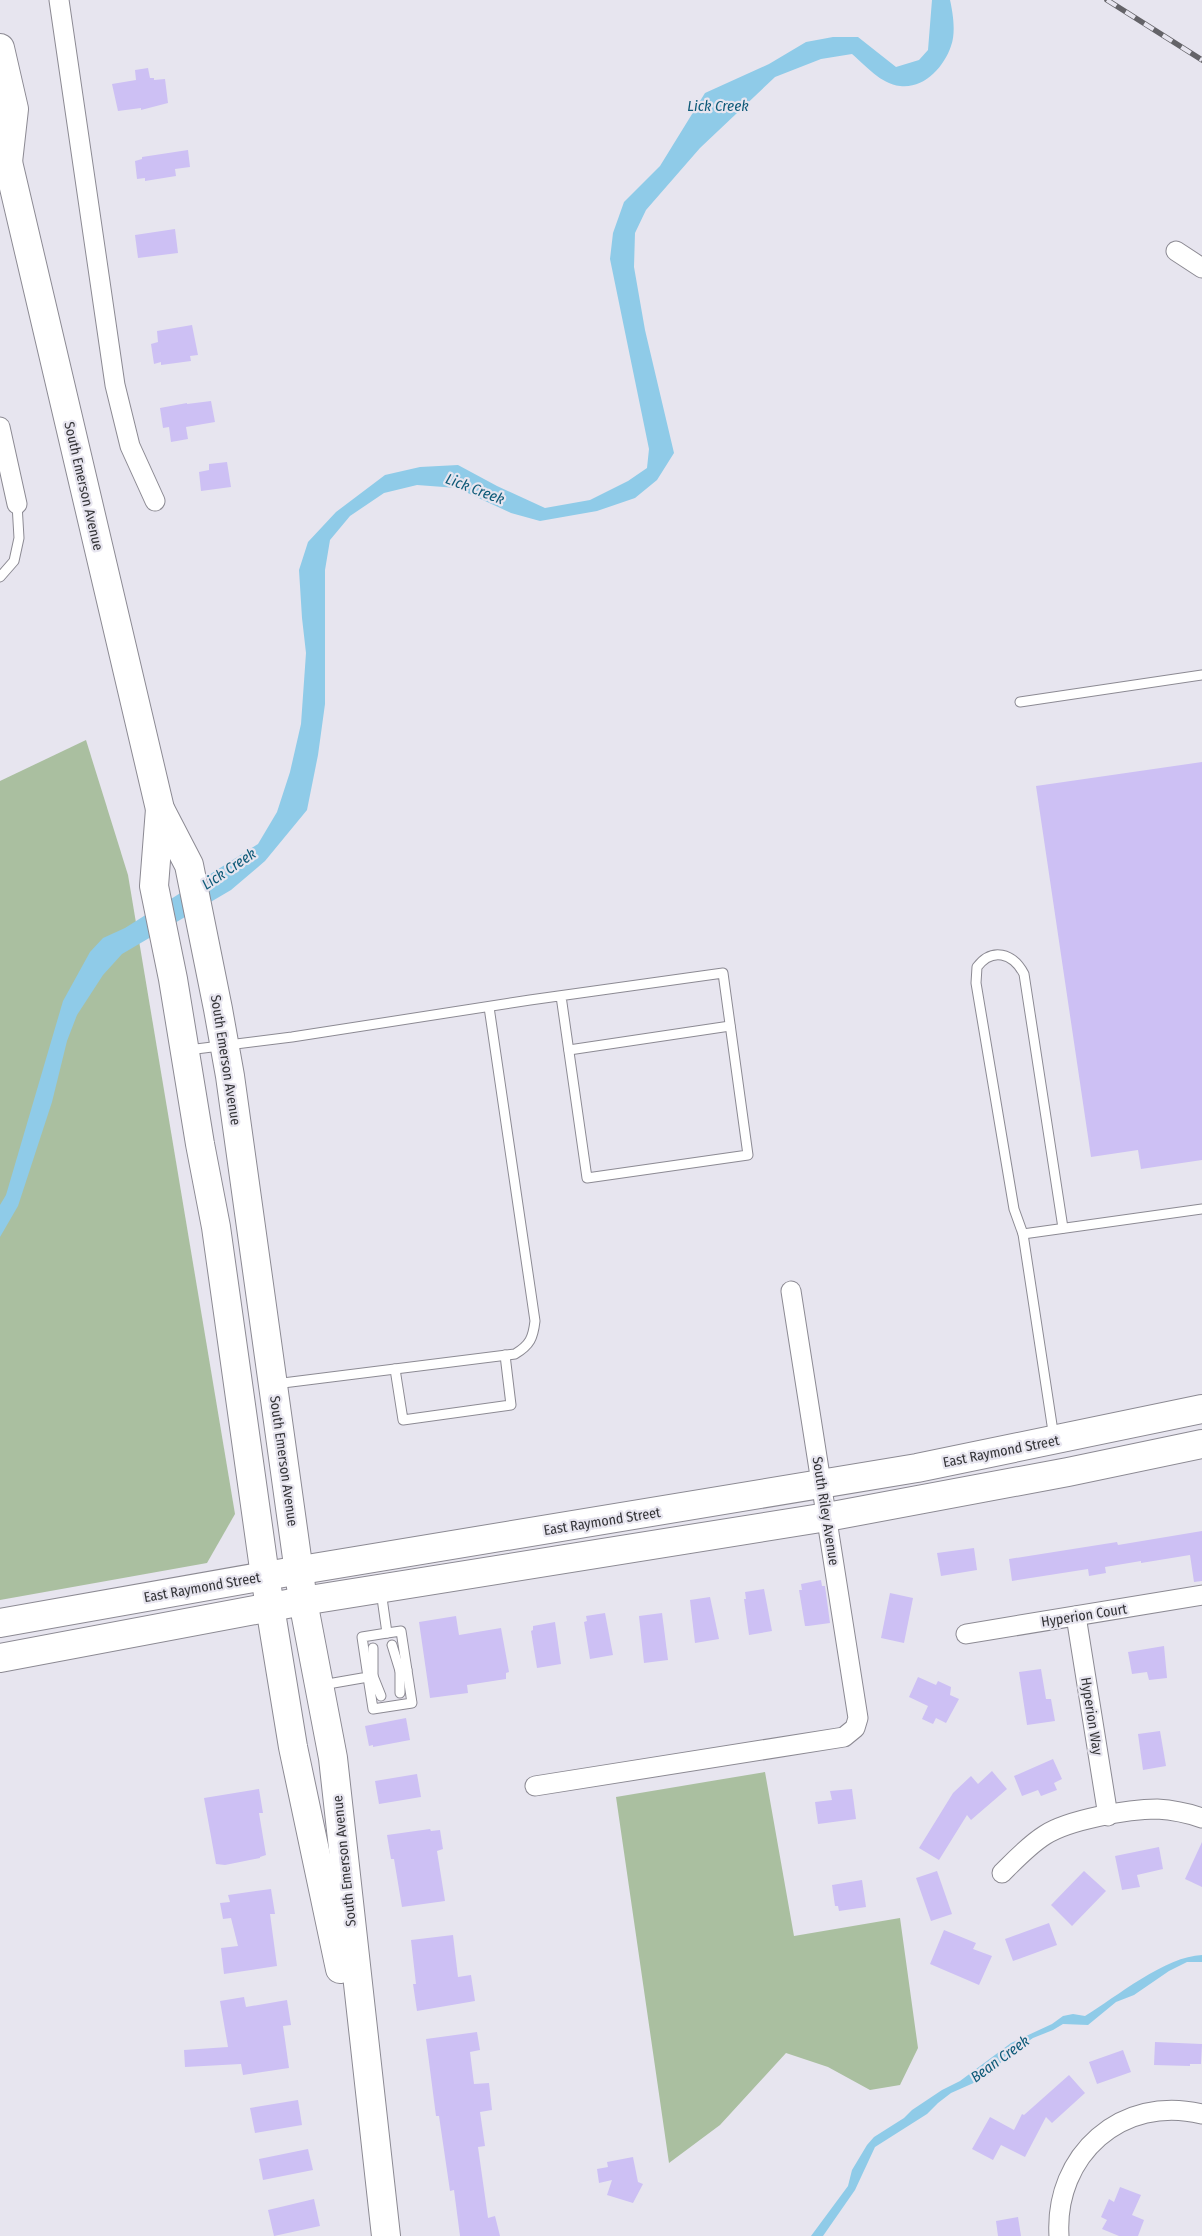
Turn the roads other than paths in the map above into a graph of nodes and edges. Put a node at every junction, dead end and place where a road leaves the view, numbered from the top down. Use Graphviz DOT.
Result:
graph roads {
  1 [pos="59,0"];
  2 [pos="0,48"];
  3 [pos="4,156"];
  4 [pos="1176,251"];
  5 [pos="1202,268"];
  6 [pos="0,427"];
  7 [pos="155,501"];
  8 [pos="17,504"];
  9 [pos="0,577"];
  10 [pos="1202,675"];
  11 [pos="1020,702"];
  12 [pos="160,810"];
  13 [pos="561,996"];
  14 [pos="489,1007"];
  15 [pos="730,1026"];
  16 [pos="225,1045"];
  17 [pos="185,1050"];
  18 [pos="569,1050"];
  19 [pos="1202,1209"];
  20 [pos="1063,1228"];
  21 [pos="1023,1234"];
  22 [pos="791,1291"];
  23 [pos="505,1355"];
  24 [pos="395,1369"];
  25 [pos="273,1385"];
  26 [pos="1202,1409"];
  27 [pos="1054,1440"];
  28 [pos="1202,1444"];
  29 [pos="822,1484"];
  30 [pos="827,1517"];
  31 [pos="298,1571"];
  32 [pos="264,1576"];
  33 [pos="381,1589"];
  34 [pos="1202,1595"];
  35 [pos="303,1601"];
  36 [pos="270,1607"];
  37 [pos="1076,1616"];
  38 [pos="0,1623"];
  39 [pos="387,1633"];
  40 [pos="966,1634"];
  41 [pos="392,1645"];
  42 [pos="373,1648"];
  43 [pos="0,1658"];
  44 [pos="394,1662"];
  45 [pos="376,1664"];
  46 [pos="402,1674"];
  47 [pos="373,1679"];
  48 [pos="319,1686"];
  49 [pos="400,1693"];
  50 [pos="381,1696"];
  51 [pos="535,1786"];
  52 [pos="1108,1816"];
  53 [pos="1202,1818"];
  54 [pos="1002,1873"];
  55 [pos="1202,2114"];
  56 [pos="372,2122"];
  57 [pos="386,2236"];
  58 [pos="1059,2236"];
  1 -- 7 [label="street"];
  2 -- 3 [label="main road, South Emerson Avenue"];
  3 -- 12 [label="main road, South Emerson Avenue"];
  4 -- 5 [label="street"];
  6 -- 8 [label="street"];
  8 -- 9 [label="lane"];
  10 -- 11 [label="lane"];
  12 -- 16 [label="main road, South Emerson Avenue"];
  12 -- 17 [label="main road, South Emerson Avenue"];
  13 -- 14 [label="lane"];
  13 -- 15 [label="lane"];
  13 -- 18 [label="lane"];
  14 -- 16 [label="lane"];
  14 -- 23 [label="lane"];
  15 -- 18 [label="lane"];
  15 -- 18 [label="lane"];
  16 -- 17 [label="lane"];
  16 -- 25 [label="main road, South Emerson Avenue"];
  17 -- 32 [label="main road, South Emerson Avenue"];
  19 -- 20 [label="lane"];
  20 -- 21 [label="lane"];
  20 -- 21 [label="lane"];
  21 -- 27 [label="lane"];
  22 -- 29 [label="street, South Riley Avenue"];
  23 -- 24 [label="lane"];
  23 -- 24 [label="lane"];
  24 -- 25 [label="lane"];
  25 -- 31 [label="main road, South Emerson Avenue"];
  26 -- 27 [label="main road, East Raymond Street"];
  27 -- 29 [label="main road, East Raymond Street"];
  28 -- 30 [label="main road"];
  29 -- 30 [label="street, South Riley Avenue"];
  29 -- 31 [label="main road, East Raymond Street"];
  30 -- 33 [label="main road"];
  30 -- 51 [label="street, South Riley Avenue"];
  31 -- 32 [label="main road, East Raymond Street"];
  31 -- 35 [label="main road, South Emerson Avenue"];
  32 -- 36 [label="main road, South Emerson Avenue"];
  32 -- 38 [label="main road, East Raymond Street"];
  33 -- 35 [label="main road"];
  33 -- 39 [label="lane"];
  34 -- 37 [label="street, Hyperion Court"];
  35 -- 36 [label="main road"];
  35 -- 48 [label="main road, South Emerson Avenue"];
  36 -- 43 [label="main road"];
  36 -- 56 [label="main road, South Emerson Avenue"];
  37 -- 40 [label="street, Hyperion Court"];
  37 -- 52 [label="street, Hyperion Way"];
  39 -- 46 [label="lane"];
  39 -- 47 [label="lane"];
  41 -- 46 [label="lane"];
  42 -- 47 [label="lane"];
  44 -- 46 [label="lane"];
  45 -- 47 [label="lane"];
  46 -- 47 [label="lane"];
  46 -- 49 [label="lane"];
  47 -- 48 [label="lane"];
  47 -- 50 [label="lane"];
  48 -- 56 [label="main road, South Emerson Avenue"];
  52 -- 53 [label="street"];
  52 -- 54 [label="street"];
  55 -- 58 [label="street"];
  56 -- 57 [label="main road, South Emerson Avenue"];
}
